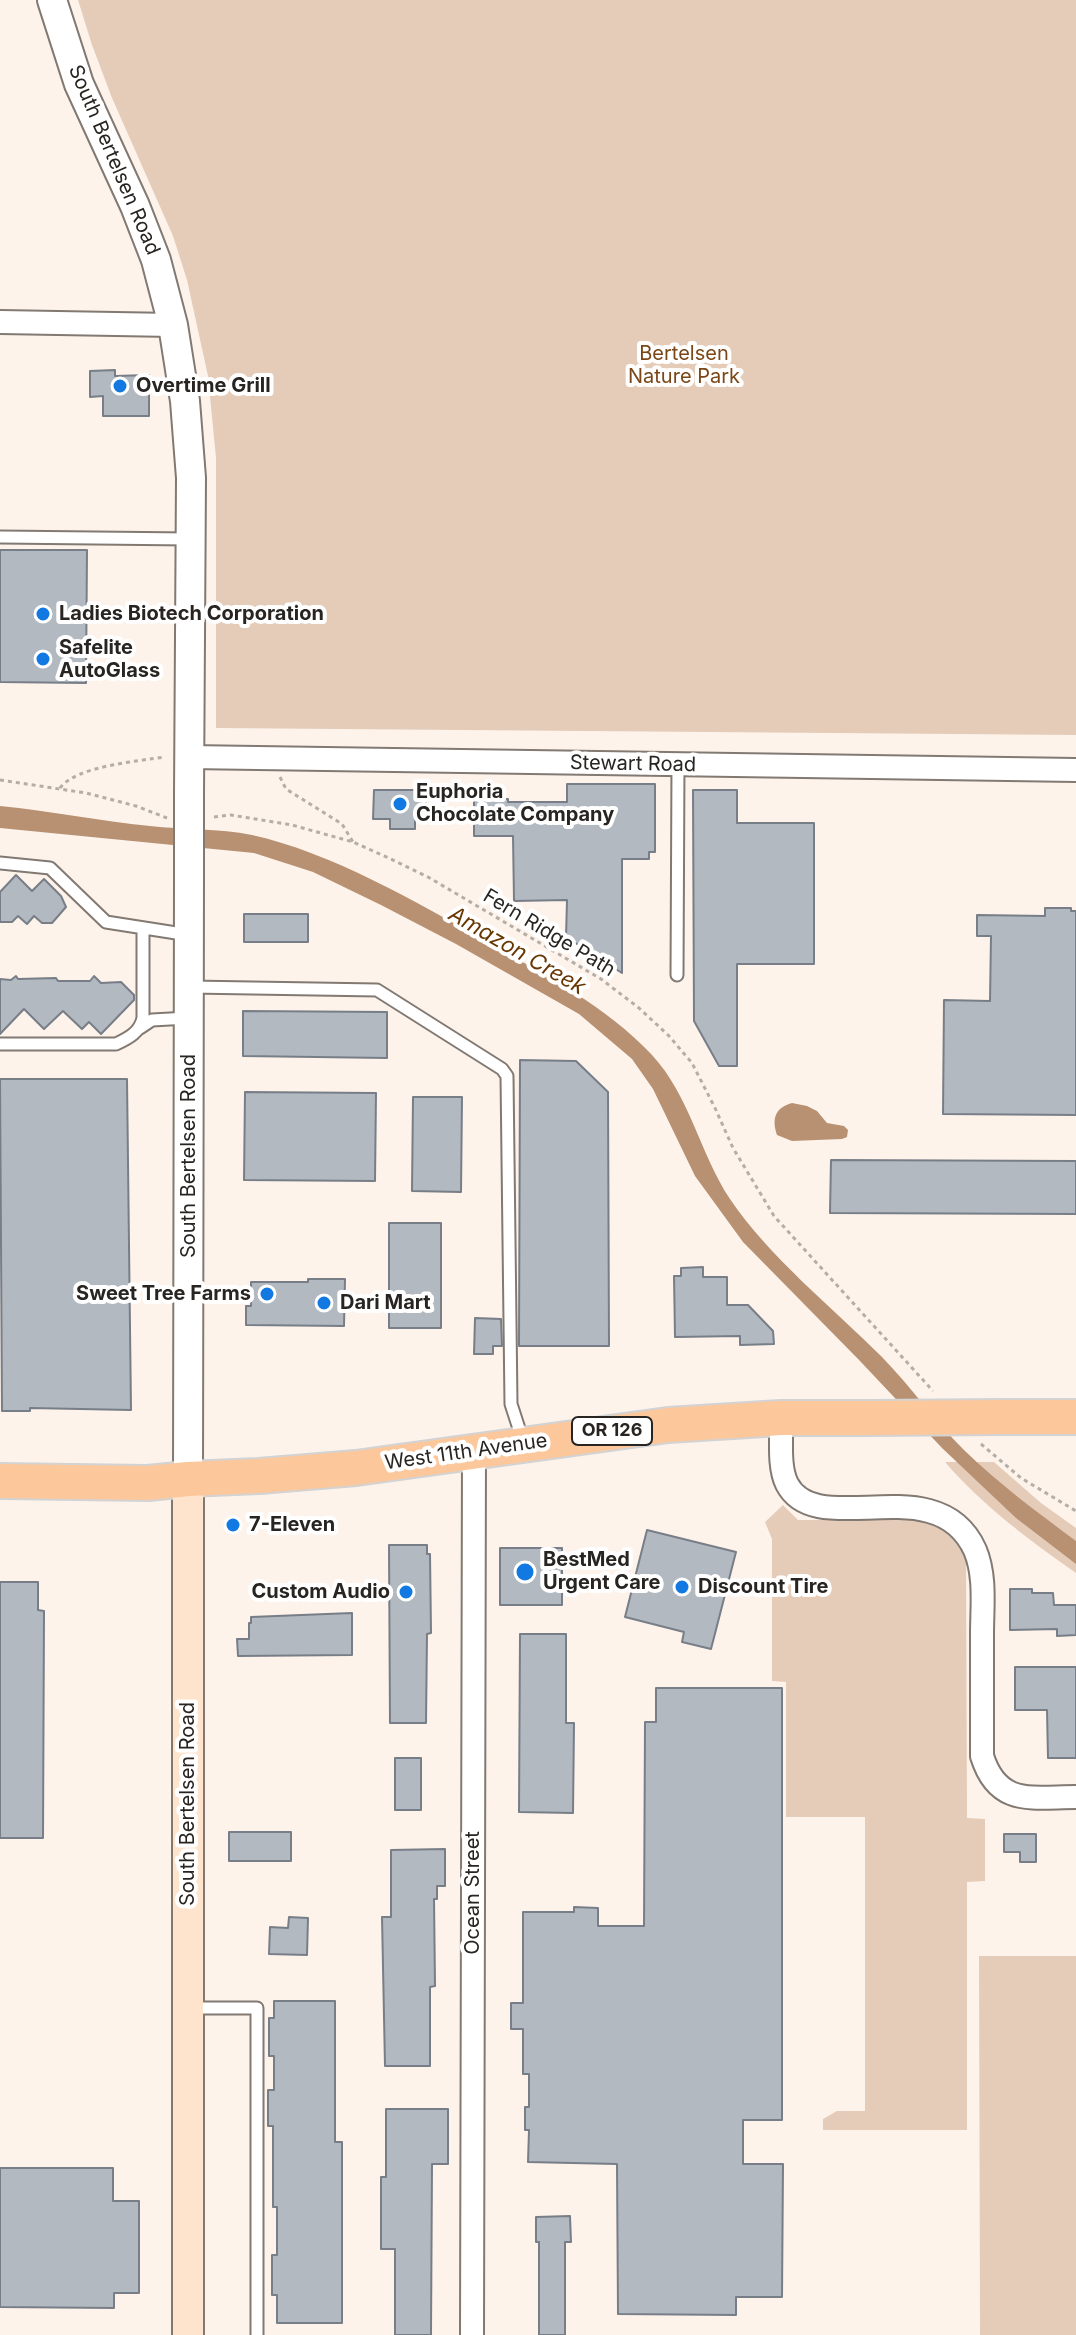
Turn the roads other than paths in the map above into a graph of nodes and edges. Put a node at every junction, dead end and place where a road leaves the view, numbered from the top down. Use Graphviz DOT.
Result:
graph roads {
  1 [pos="52,0"];
  2 [pos="0,322"];
  3 [pos="173,325"];
  4 [pos="0,537"];
  5 [pos="190,539"];
  6 [pos="189,757"];
  7 [pos="678,764"];
  8 [pos="1076,770"];
  9 [pos="0,863"];
  10 [pos="143,928"];
  11 [pos="189,935"];
  12 [pos="677,975"];
  13 [pos="189,987"];
  14 [pos="148,1016"];
  15 [pos="189,1018"];
  16 [pos="0,1044"];
  17 [pos="1076,1417"];
  18 [pos="781,1418"];
  19 [pos="524,1444"];
  20 [pos="474,1451"];
  21 [pos="188,1479"];
  22 [pos="0,1481"];
  23 [pos="1076,1797"];
  24 [pos="188,2008"];
  25 [pos="188,2335"];
  26 [pos="257,2335"];
  27 [pos="472,2335"];
  1 -- 3 [label="street, South Bertelsen Road"];
  2 -- 3 [label="street"];
  3 -- 5 [label="street, South Bertelsen Road"];
  4 -- 5 [label="lane"];
  5 -- 6 [label="street, South Bertelsen Road"];
  6 -- 7 [label="street, Stewart Road"];
  6 -- 11 [label="street, South Bertelsen Road, bridge"];
  7 -- 8 [label="street, Stewart Road"];
  7 -- 12 [label="lane"];
  9 -- 10 [label="lane"];
  10 -- 11 [label="lane"];
  10 -- 14 [label="lane"];
  11 -- 13 [label="street, South Bertelsen Road"];
  13 -- 15 [label="street, South Bertelsen Road"];
  13 -- 19 [label="lane"];
  14 -- 15 [label="lane"];
  14 -- 16 [label="lane"];
  15 -- 21 [label="street, South Bertelsen Road"];
  17 -- 18 [label="main road, West 11th Avenue / OR 126, bridge"];
  18 -- 19 [label="main road, West 11th Avenue / OR 126"];
  18 -- 23 [label="street"];
  19 -- 20 [label="main road, West 11th Avenue / OR 126"];
  20 -- 21 [label="main road, West 11th Avenue / OR 126"];
  20 -- 27 [label="street, Ocean Street"];
  21 -- 22 [label="main road, West 11th Avenue / OR 126"];
  21 -- 24 [label="main road, South Bertelsen Road"];
  24 -- 25 [label="main road, South Bertelsen Road"];
  24 -- 26 [label="lane"];
}
